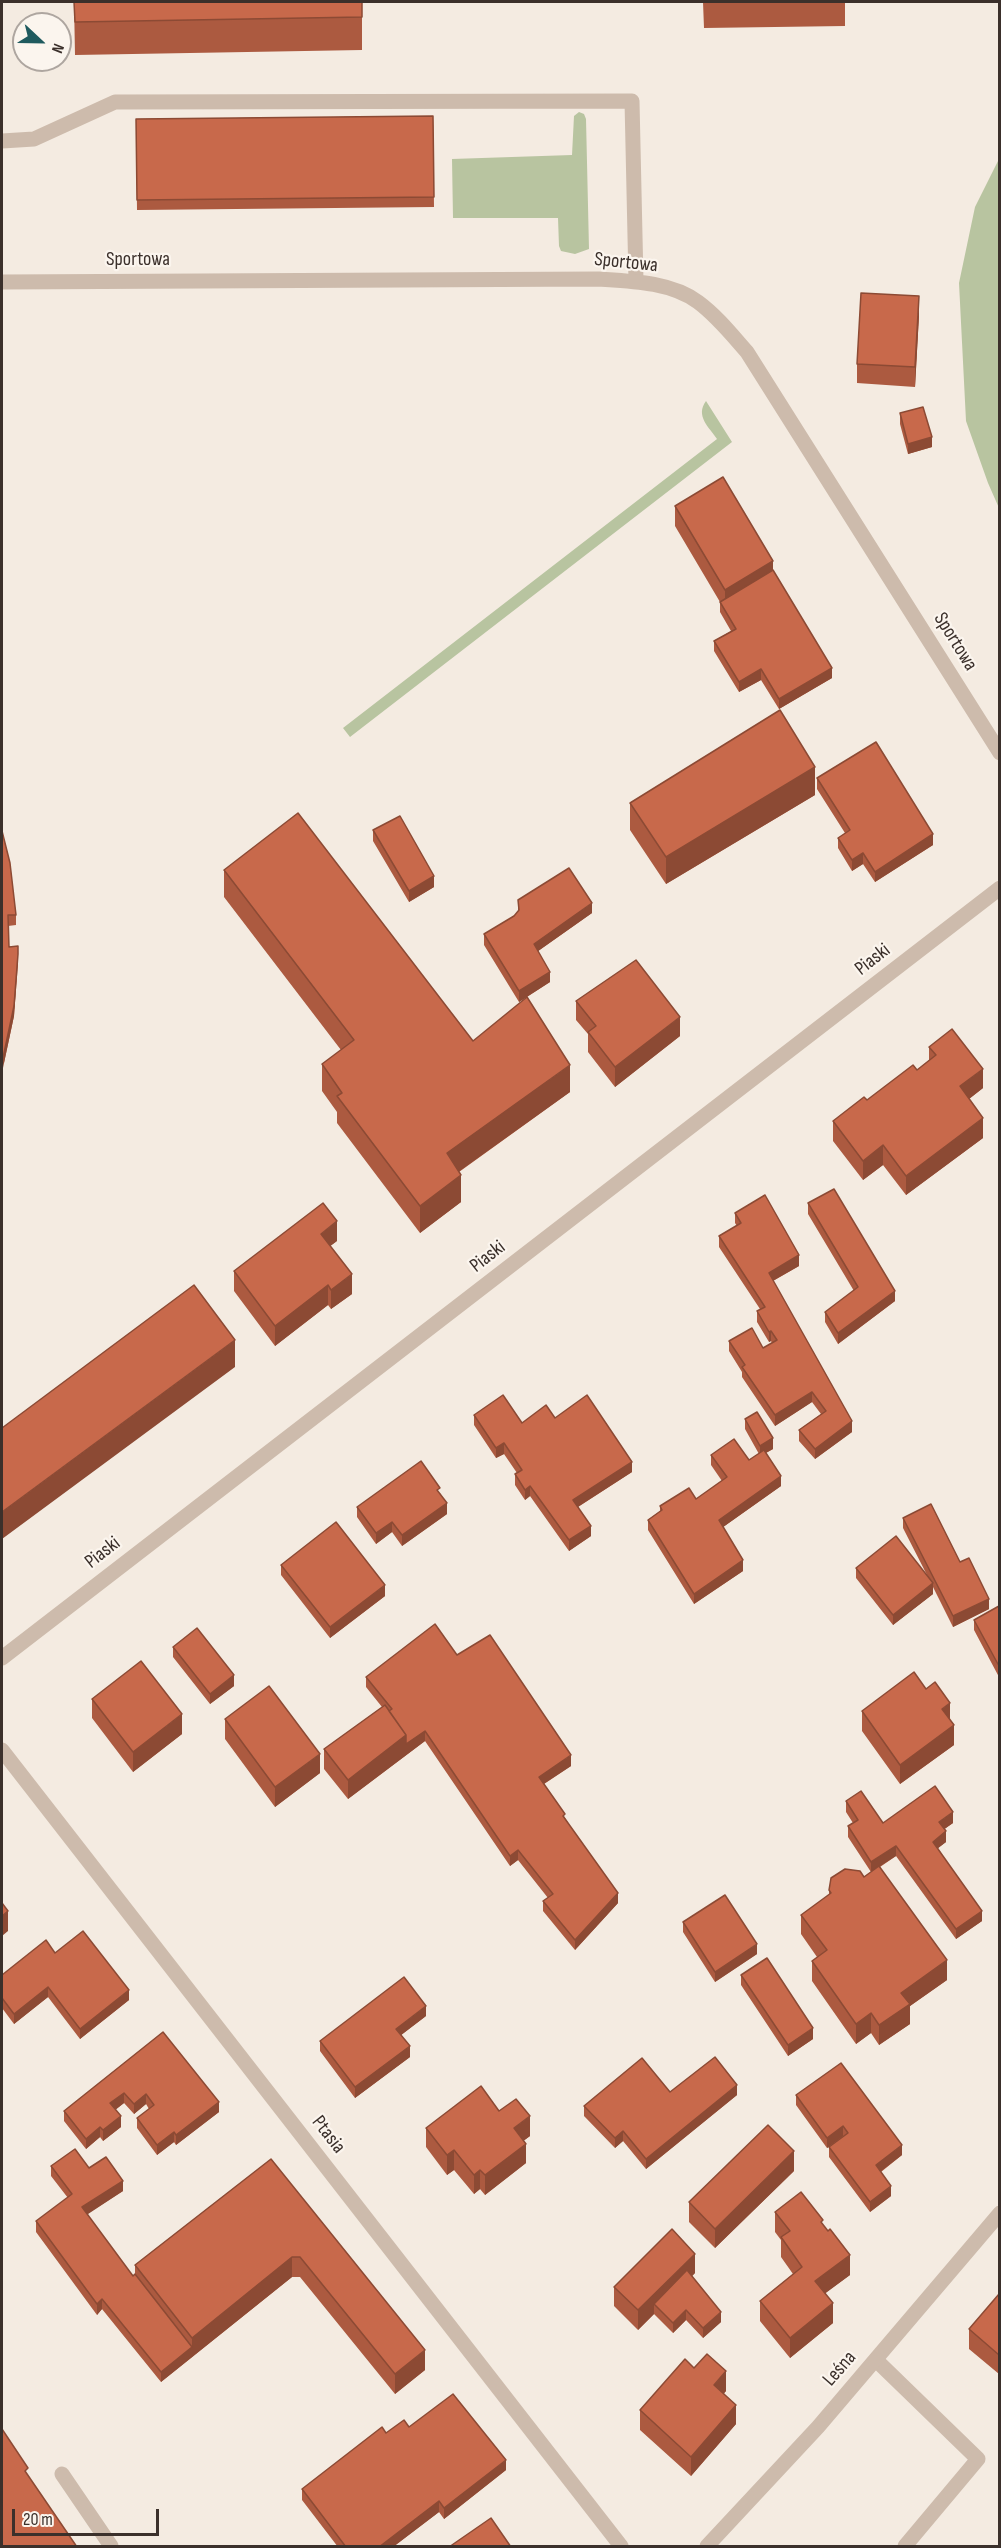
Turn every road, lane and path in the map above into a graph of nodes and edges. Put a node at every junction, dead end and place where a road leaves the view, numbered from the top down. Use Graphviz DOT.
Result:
graph roads {
  1 [pos="2,141"];
  2 [pos="636,281"];
  3 [pos="2,282"];
  4 [pos="999,753"];
  5 [pos="999,888"];
  6 [pos="2,1658"];
  7 [pos="2,1749"];
  8 [pos="999,2213"];
  9 [pos="876,2360"];
  10 [pos="62,2474"];
  11 [pos="111,2547"];
  12 [pos="621,2547"];
  13 [pos="707,2547"];
  14 [pos="906,2547"];
  1 -- 2 [label="street"];
  2 -- 3 [label="street, Sportowa"];
  2 -- 4 [label="street, Sportowa"];
  5 -- 6 [label="street, Piaski"];
  7 -- 12 [label="street, Ptasia"];
  8 -- 9 [label="street, Leśna"];
  9 -- 13 [label="street, Leśna"];
  9 -- 14 [label="street"];
  10 -- 11 [label="street"];
}
